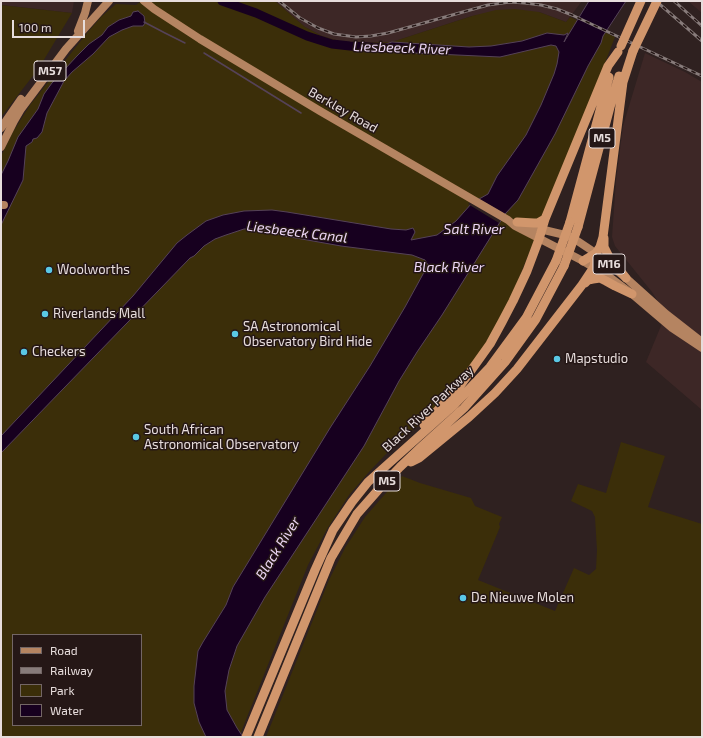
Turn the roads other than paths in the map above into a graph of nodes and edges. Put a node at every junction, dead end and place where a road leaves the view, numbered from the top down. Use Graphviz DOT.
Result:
graph roads {
  1 [pos="88,1"];
  2 [pos="104,1"];
  3 [pos="109,1"];
  4 [pos="118,1"];
  5 [pos="137,1"];
  6 [pos="144,1"];
  7 [pos="149,1"];
  8 [pos="641,1"];
  9 [pos="652,1"];
  10 [pos="657,1"];
  11 [pos="154,9"];
  12 [pos="168,18"];
  13 [pos="92,20"];
  14 [pos="78,31"];
  15 [pos="625,50"];
  16 [pos="1,128"];
  17 [pos="1,147"];
  18 [pos="545,219"];
  19 [pos="510,220"];
  20 [pos="574,225"];
  21 [pos="540,234"];
  22 [pos="603,237"];
  23 [pos="596,254"];
  24 [pos="583,261"];
  25 [pos="594,267"];
  26 [pos="626,278"];
  27 [pos="582,285"];
  28 [pos="632,294"];
  29 [pos="702,342"];
  30 [pos="702,348"];
  31 [pos="400,467"];
  32 [pos="368,482"];
  33 [pos="247,736"];
  34 [pos="258,737"];
  1 -- 14 [label="main road"];
  2 -- 14 [label="main road, M57"];
  3 -- 13 [label="main road, M57"];
  4 -- 13 [label="main road"];
  5 -- 11 [label="main road"];
  6 -- 11 [label="main road, Berkley Road"];
  7 -- 12 [label="main road, Berkley Road"];
  8 -- 15 [label="highway, Black River Parkway / M5, bridge"];
  9 -- 15 [label="highway, Black River Parkway / M5"];
  10 -- 15 [label="highway, bridge"];
  11 -- 12 [label="main road, Berkley Road"];
  12 -- 19 [label="main road, Berkley Road"];
  13 -- 17 [label="main road, M57"];
  14 -- 16 [label="main road, M57"];
  15 -- 18 [label="highway"];
  15 -- 20 [label="highway, Black River Parkway / M5"];
  15 -- 22 [label="highway"];
  18 -- 19 [label="highway"];
  18 -- 21 [label="highway"];
  19 -- 21 [label="main road, Berkley Road"];
  20 -- 31 [label="highway, Black River Parkway / M5, bridge"];
  20 -- 32 [label="highway, Black River Parkway / M5, bridge"];
  21 -- 23 [label="main road, Berkley Road / M16"];
  21 -- 24 [label="main road, Berkley Road / M16"];
  21 -- 32 [label="highway"];
  22 -- 23 [label="highway"];
  22 -- 26 [label="highway"];
  23 -- 24 [label="highway"];
  23 -- 25 [label="highway"];
  23 -- 26 [label="main road, Berkley Road / M16"];
  24 -- 25 [label="main road, Berkley Road / M16"];
  25 -- 27 [label="highway"];
  25 -- 28 [label="main road, Berkley Road / M16"];
  26 -- 29 [label="main road, Berkley Road / M16"];
  27 -- 28 [label="highway"];
  27 -- 31 [label="highway"];
  28 -- 30 [label="main road, Berkley Road / M16"];
  31 -- 34 [label="highway, Black River Parkway / M5"];
  32 -- 33 [label="highway, Black River Parkway / M5"];
}
